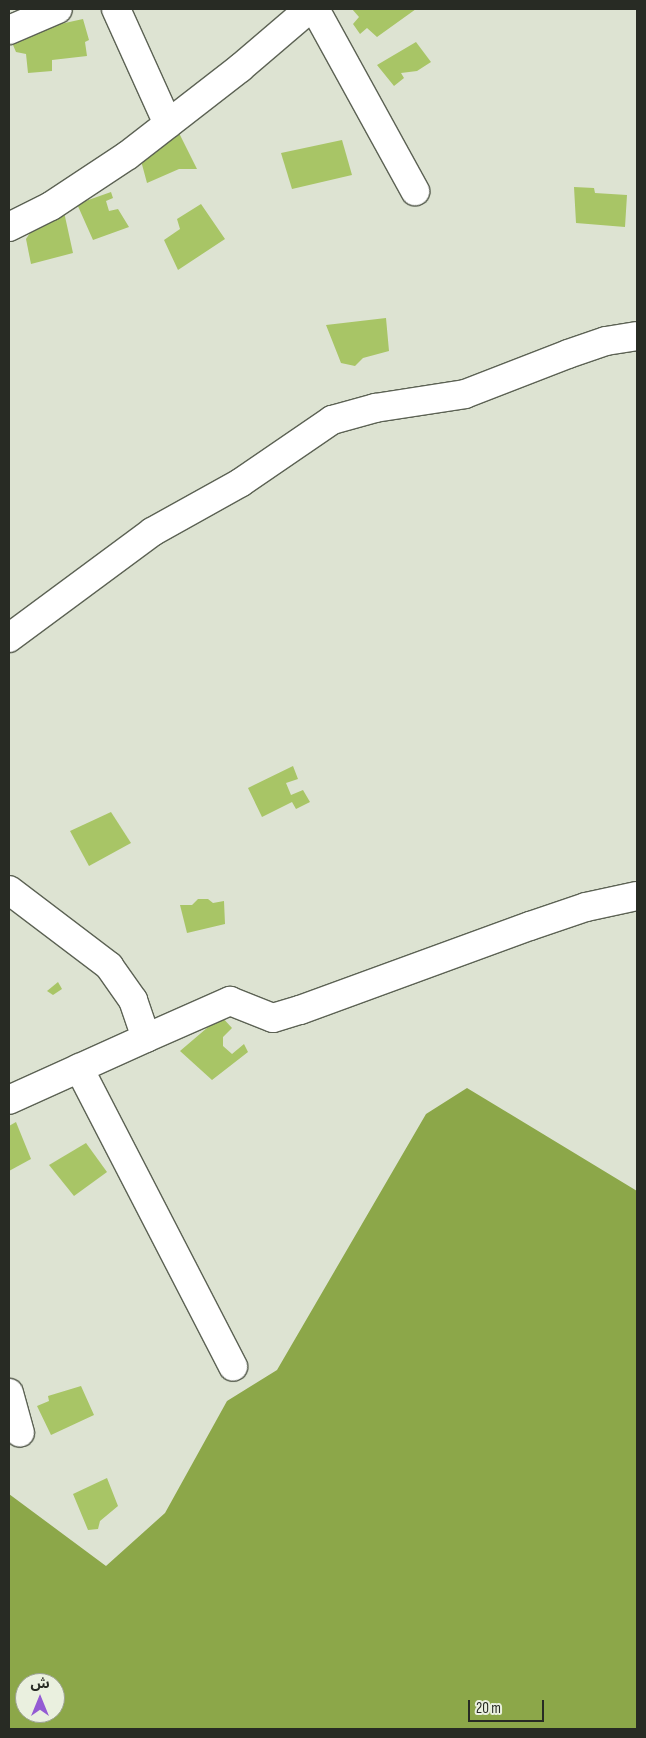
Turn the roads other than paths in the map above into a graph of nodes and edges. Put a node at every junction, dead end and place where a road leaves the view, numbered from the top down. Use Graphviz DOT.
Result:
graph roads {
  1 [pos="58,9"];
  2 [pos="116,9"];
  3 [pos="309,9"];
  4 [pos="315,9"];
  5 [pos="9,30"];
  6 [pos="168,124"];
  7 [pos="414,191"];
  8 [pos="9,227"];
  9 [pos="637,336"];
  10 [pos="9,638"];
  11 [pos="9,890"];
  12 [pos="637,896"];
  13 [pos="146,1038"];
  14 [pos="80,1068"];
  15 [pos="9,1100"];
  16 [pos="233,1367"];
  17 [pos="9,1393"];
  18 [pos="20,1433"];
  1 -- 5 [label="street"];
  2 -- 6 [label="street"];
  3 -- 6 [label="street"];
  4 -- 7 [label="street"];
  6 -- 8 [label="street"];
  9 -- 10 [label="street"];
  11 -- 13 [label="street"];
  12 -- 13 [label="street"];
  13 -- 14 [label="street"];
  14 -- 15 [label="street"];
  14 -- 16 [label="street"];
  17 -- 18 [label="street"];
}
